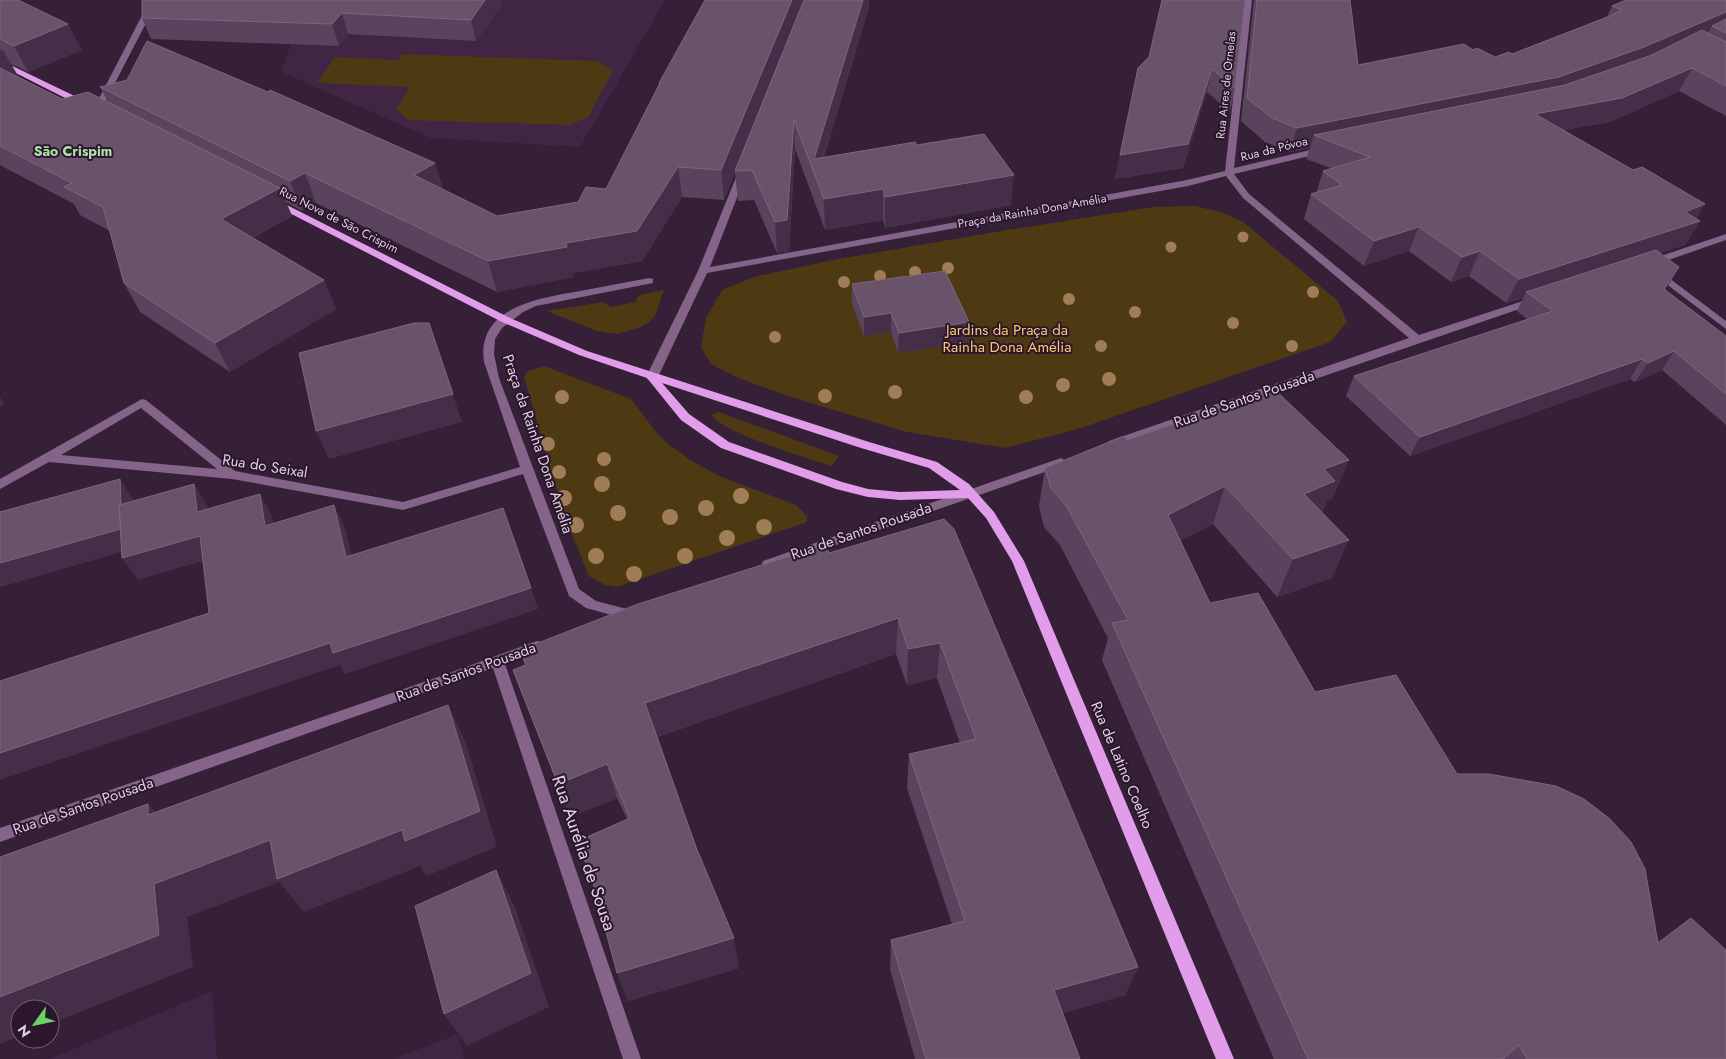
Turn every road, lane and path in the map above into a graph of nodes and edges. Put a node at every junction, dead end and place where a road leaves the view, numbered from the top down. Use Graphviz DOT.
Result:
graph roads {
  1 [pos="154,0"];
  2 [pos="1248,0"];
  3 [pos="0,62"];
  4 [pos="100,112"];
  5 [pos="1336,148"];
  6 [pos="746,162"];
  7 [pos="1229,173"];
  8 [pos="267,198"];
  9 [pos="1726,237"];
  10 [pos="703,271"];
  11 [pos="649,281"];
  12 [pos="1549,296"];
  13 [pos="506,320"];
  14 [pos="1726,326"];
  15 [pos="1417,338"];
  16 [pos="652,377"];
  17 [pos="1103,448"];
  18 [pos="1075,457"];
  19 [pos="47,458"];
  20 [pos="526,469"];
  21 [pos="232,475"];
  22 [pos="0,485"];
  23 [pos="971,494"];
  24 [pos="755,568"];
  25 [pos="598,624"];
  26 [pos="552,641"];
  27 [pos="497,661"];
  28 [pos="0,835"];
  29 [pos="632,1059"];
  30 [pos="1225,1059"];
  1 -- 4 [label="street"];
  2 -- 7 [label="street, Rua Aires de Ornelas"];
  3 -- 4 [label="main road"];
  5 -- 7 [label="street, Rua da Póvoa"];
  6 -- 10 [label="street"];
  7 -- 10 [label="street, Praça da Rainha Dona Amélia"];
  7 -- 15 [label="street"];
  8 -- 13 [label="main road, Rua Nova de São Crispim"];
  9 -- 14 [label="street"];
  10 -- 16 [label="street"];
  11 -- 13 [label="street, Praça da Rainha Dona Amélia"];
  12 -- 15 [label="street, Rua de Santos Pousada"];
  13 -- 16 [label="main road"];
  13 -- 20 [label="street, Praça da Rainha Dona Amélia"];
  15 -- 17 [label="street, Rua de Santos Pousada"];
  16 -- 23 [label="main road"];
  16 -- 23 [label="main road"];
  18 -- 23 [label="street, Rua de Santos Pousada"];
  19 -- 21 [label="street, Rua do Seixal"];
  19 -- 21 [label="street"];
  19 -- 22 [label="street"];
  20 -- 21 [label="street, Rua do Seixal"];
  20 -- 25 [label="street, Praça da Rainha Dona Amélia"];
  23 -- 24 [label="street, Rua de Santos Pousada"];
  23 -- 30 [label="main road, Rua de Latino Coelho"];
  26 -- 27 [label="street, Rua de Santos Pousada"];
  27 -- 28 [label="street, Rua de Santos Pousada"];
  27 -- 29 [label="street, Rua Aurélia de Sousa"];
}
